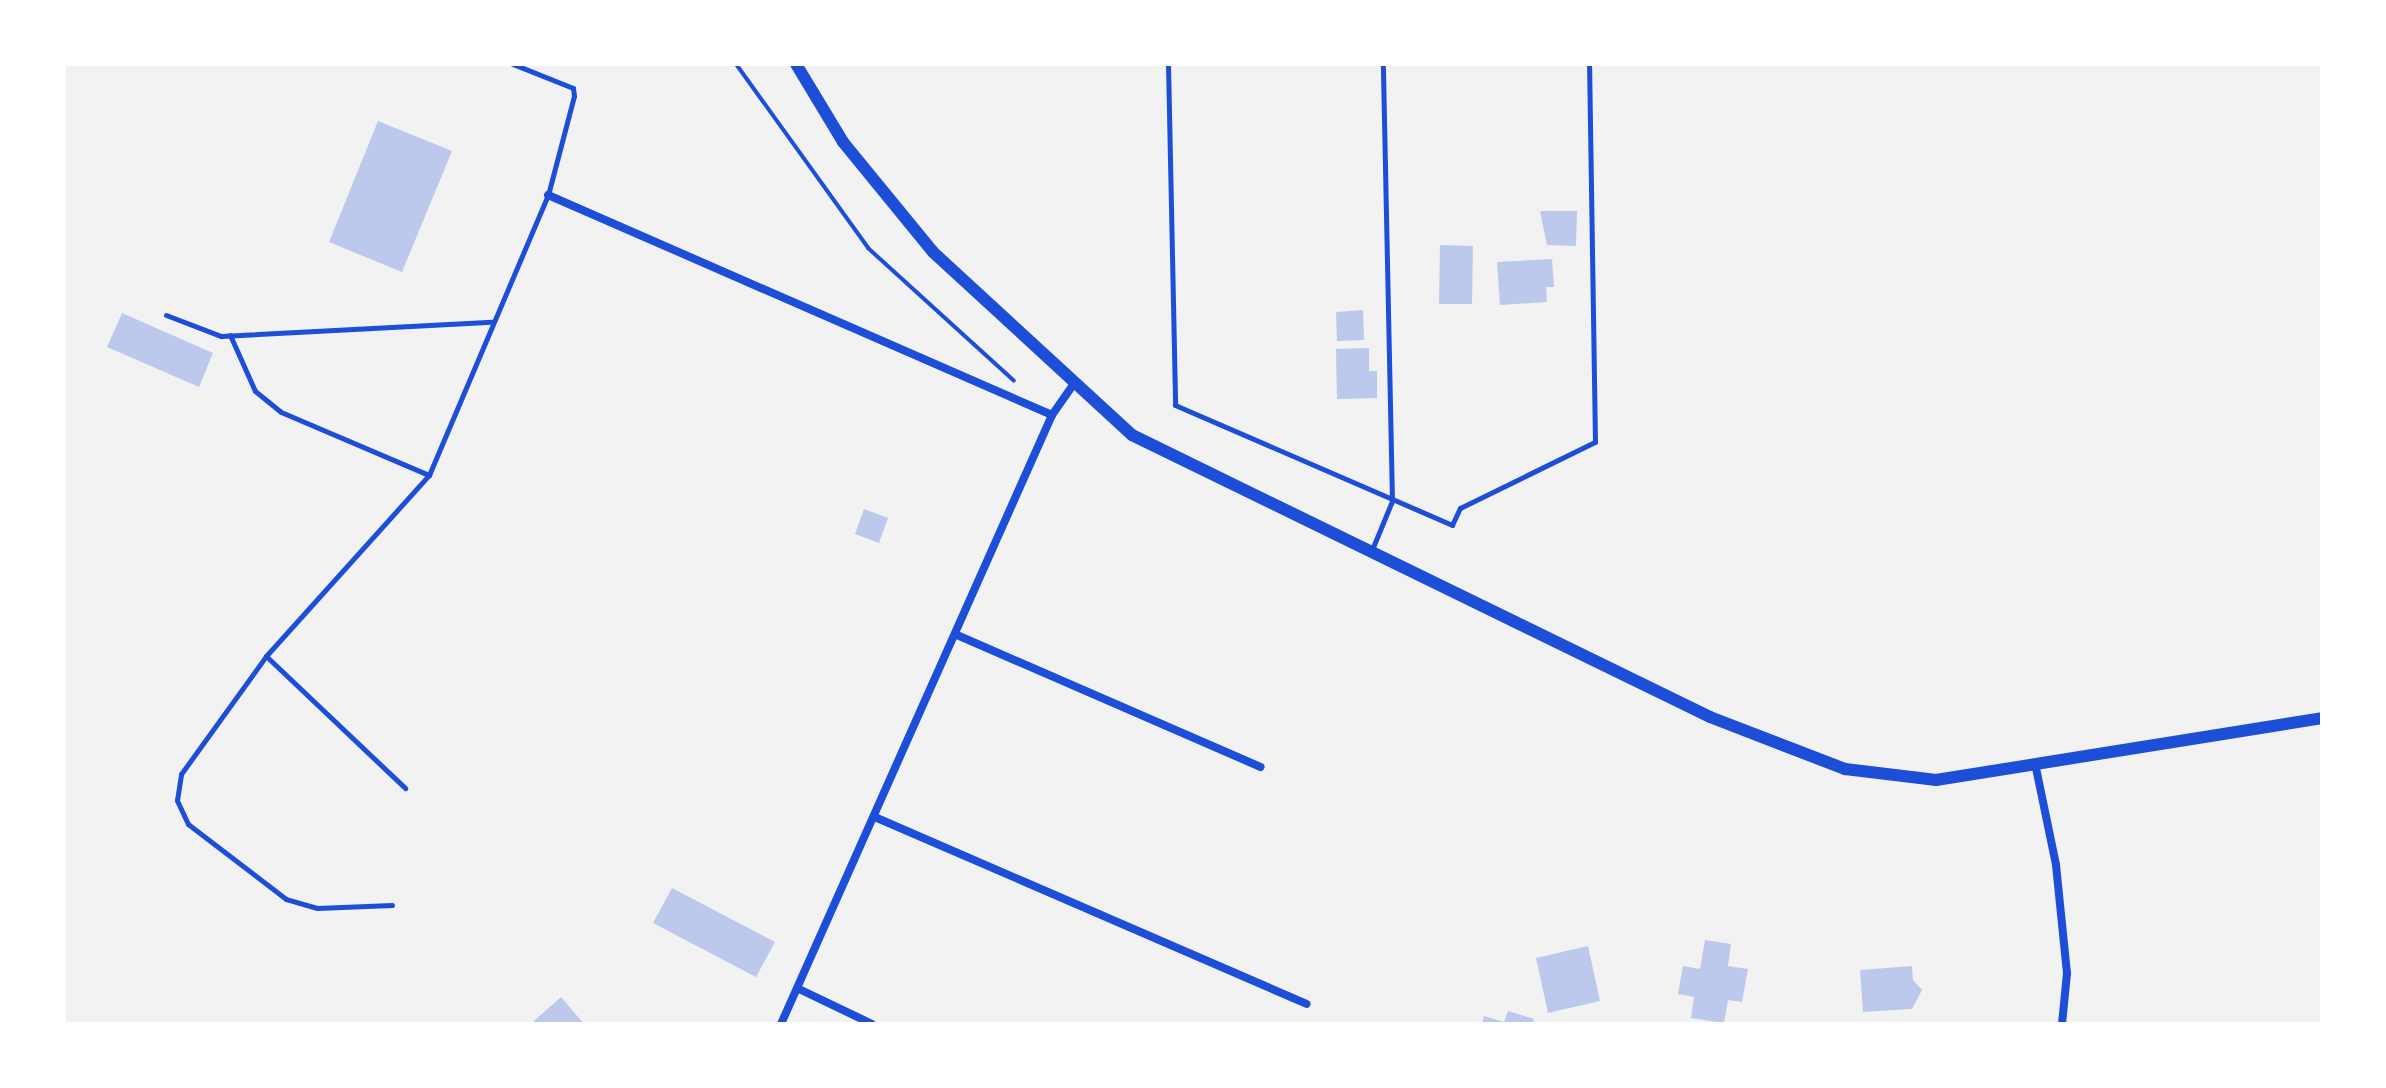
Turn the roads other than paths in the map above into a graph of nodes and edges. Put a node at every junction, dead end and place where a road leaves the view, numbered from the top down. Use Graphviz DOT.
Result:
graph roads {
  1 [pos="513,64"];
  2 [pos="796,64"];
  3 [pos="1168,64"];
  4 [pos="1383,64"];
  5 [pos="1589,64"];
  6 [pos="548,195"];
  7 [pos="166,315"];
  8 [pos="492,322"];
  9 [pos="230,335"];
  10 [pos="1074,384"];
  11 [pos="1052,415"];
  12 [pos="429,475"];
  13 [pos="1392,501"];
  14 [pos="1371,553"];
  15 [pos="957,635"];
  16 [pos="266,656"];
  17 [pos="2322,718"];
  18 [pos="1260,767"];
  19 [pos="2036,768"];
  20 [pos="405,788"];
  21 [pos="877,818"];
  22 [pos="392,905"];
  23 [pos="799,989"];
  24 [pos="1306,1004"];
  25 [pos="781,1024"];
  26 [pos="872,1024"];
  27 [pos="2062,1024"];
  1 -- 6 [label="lane"];
  2 -- 10 [label="main road"];
  3 -- 13 [label="lane"];
  4 -- 13 [label="lane"];
  5 -- 13 [label="lane"];
  6 -- 8 [label="lane"];
  6 -- 11 [label="street"];
  7 -- 9 [label="lane"];
  8 -- 9 [label="lane"];
  8 -- 12 [label="lane"];
  9 -- 12 [label="lane"];
  10 -- 11 [label="street"];
  10 -- 14 [label="main road"];
  11 -- 15 [label="street"];
  12 -- 16 [label="lane"];
  13 -- 14 [label="lane"];
  14 -- 19 [label="main road"];
  15 -- 18 [label="street"];
  15 -- 21 [label="street"];
  16 -- 20 [label="lane"];
  16 -- 22 [label="lane"];
  17 -- 19 [label="main road"];
  19 -- 27 [label="street"];
  21 -- 23 [label="street"];
  21 -- 24 [label="street"];
  23 -- 25 [label="street"];
  23 -- 26 [label="street"];
}
